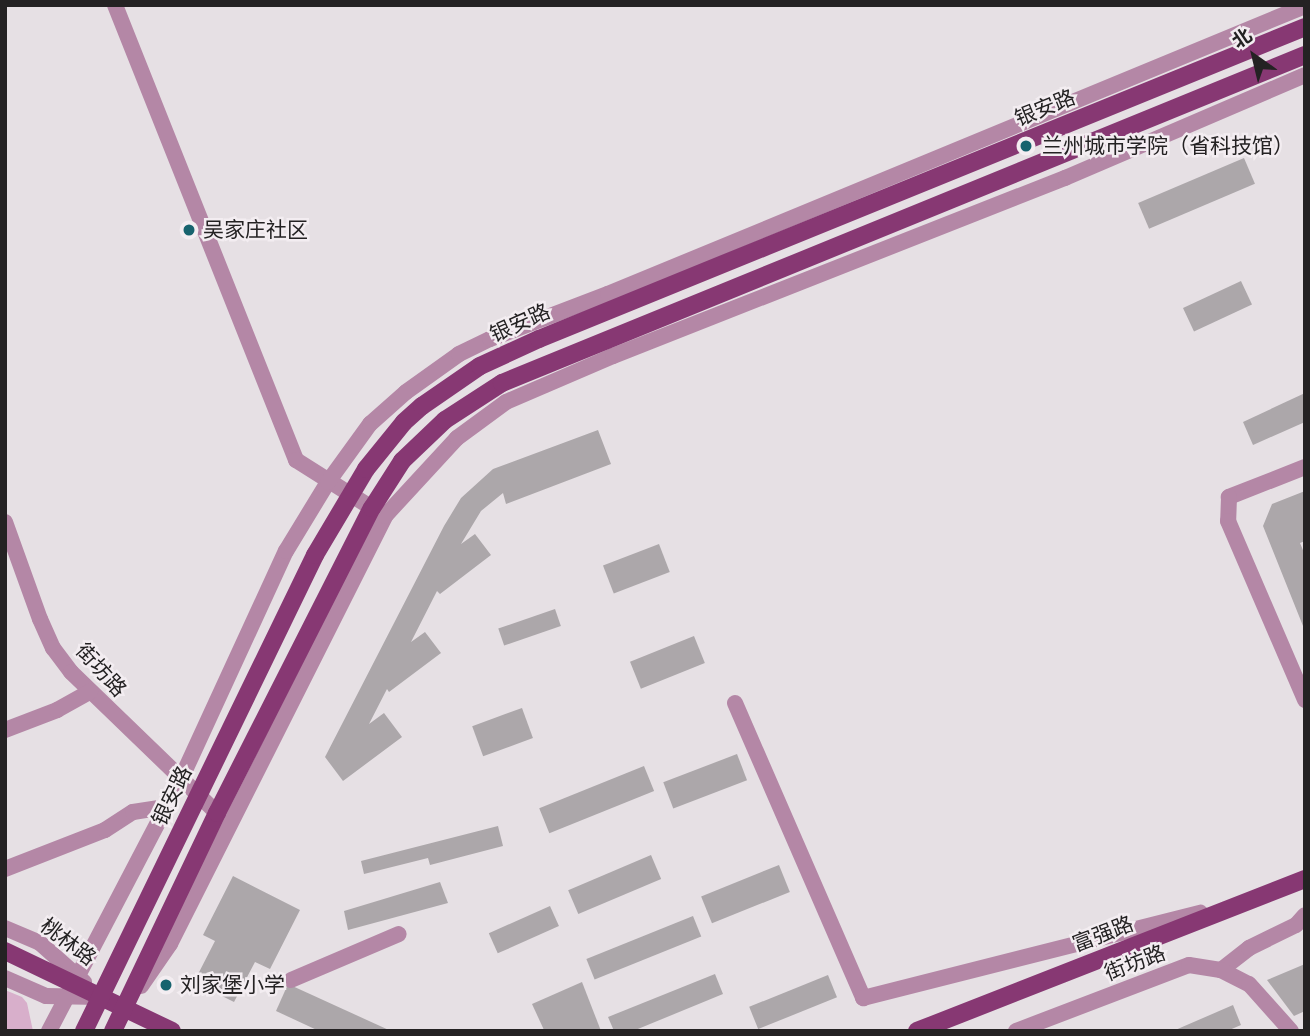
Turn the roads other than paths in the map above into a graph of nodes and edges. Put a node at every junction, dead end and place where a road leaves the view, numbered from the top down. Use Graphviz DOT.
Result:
graph roads {
  1 [pos="115,5"];
  2 [pos="1305,6"];
  3 [pos="1305,27"];
  4 [pos="1305,55"];
  5 [pos="1305,75"];
  6 [pos="1305,467"];
  7 [pos="328,482"];
  8 [pos="348,495"];
  9 [pos="378,512"];
  10 [pos="5,522"];
  11 [pos="90,692"];
  12 [pos="1305,700"];
  13 [pos="736,703"];
  14 [pos="5,730"];
  15 [pos="181,779"];
  16 [pos="198,795"];
  17 [pos="166,807"];
  18 [pos="217,813"];
  19 [pos="5,869"];
  20 [pos="1300,881"];
  21 [pos="1305,915"];
  22 [pos="5,928"];
  23 [pos="399,934"];
  24 [pos="5,951"];
  25 [pos="1221,971"];
  26 [pos="5,978"];
  27 [pos="291,980"];
  28 [pos="71,985"];
  29 [pos="101,997"];
  30 [pos="124,1009"];
  31 [pos="49,1031"];
  32 [pos="84,1031"];
  33 [pos="114,1031"];
  34 [pos="172,1031"];
  35 [pos="917,1031"];
  36 [pos="1016,1031"];
  37 [pos="1291,1031"];
  1 -- 7 [label="street"];
  2 -- 7 [label="street"];
  3 -- 8 [label="main road, 银安路"];
  4 -- 9 [label="main road"];
  5 -- 9 [label="street"];
  6 -- 12 [label="street"];
  7 -- 8 [label="street"];
  7 -- 15 [label="street"];
  8 -- 9 [label="street"];
  8 -- 16 [label="main road, 银安路"];
  9 -- 18 [label="main road"];
  9 -- 30 [label="street"];
  10 -- 11 [label="street, 街坊路"];
  11 -- 14 [label="street"];
  11 -- 15 [label="street, 街坊路"];
  13 -- 20 [label="street"];
  15 -- 16 [label="street, 街坊路"];
  15 -- 17 [label="street"];
  16 -- 18 [label="street, 街坊路"];
  16 -- 29 [label="main road, 银安路"];
  17 -- 19 [label="street"];
  17 -- 28 [label="street"];
  18 -- 30 [label="main road"];
  20 -- 35 [label="main road, 富强路"];
  21 -- 25 [label="street"];
  22 -- 28 [label="street, 桃林路"];
  23 -- 27 [label="street"];
  24 -- 28 [label="main road, 桃林路"];
  25 -- 36 [label="street, 街坊路"];
  25 -- 37 [label="street, 街坊路"];
  26 -- 28 [label="street, 桃林路"];
  28 -- 29 [label="main road, 桃林路"];
  28 -- 31 [label="street"];
  29 -- 30 [label="main road, 桃林路"];
  29 -- 32 [label="main road, 银安路"];
  30 -- 33 [label="main road"];
  30 -- 34 [label="main road"];
}
